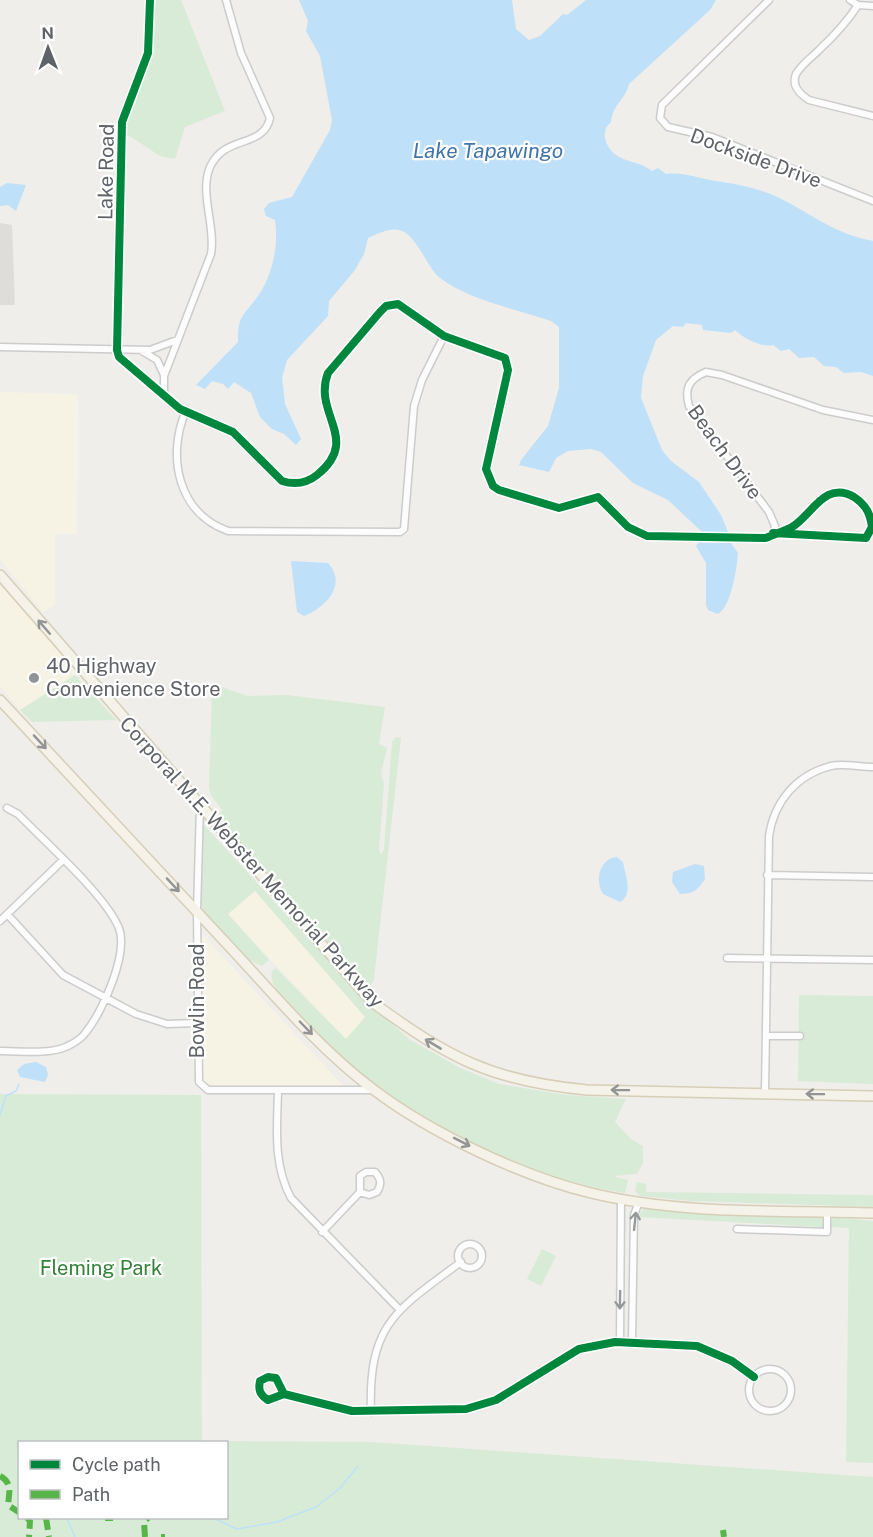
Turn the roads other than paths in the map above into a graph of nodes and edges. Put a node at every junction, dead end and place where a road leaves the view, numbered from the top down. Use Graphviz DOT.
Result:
graph roads {
  1 [pos="150,0"];
  2 [pos="226,0"];
  3 [pos="769,0"];
  4 [pos="849,0"];
  5 [pos="858,4"];
  6 [pos="873,6"];
  7 [pos="873,116"];
  8 [pos="873,201"];
  9 [pos="444,336"];
  10 [pos="178,339"];
  11 [pos="0,347"];
  12 [pos="117,350"];
  13 [pos="141,351"];
  14 [pos="164,376"];
  15 [pos="164,395"];
  16 [pos="185,413"];
  17 [pos="873,420"];
  18 [pos="773,533"];
  19 [pos="0,574"];
  20 [pos="0,700"];
  21 [pos="873,767"];
  22 [pos="200,806"];
  23 [pos="7,808"];
  24 [pos="63,860"];
  25 [pos="767,875"];
  26 [pos="873,877"];
  27 [pos="197,911"];
  28 [pos="7,914"];
  29 [pos="0,921"];
  30 [pos="727,958"];
  31 [pos="767,958"];
  32 [pos="873,960"];
  33 [pos="105,997"];
  34 [pos="198,1023"];
  35 [pos="766,1036"];
  36 [pos="800,1036"];
  37 [pos="0,1051"];
  38 [pos="373,1090"];
  39 [pos="278,1091"];
  40 [pos="765,1093"];
  41 [pos="873,1096"];
  42 [pos="360,1192"];
  43 [pos="621,1199"];
  44 [pos="639,1202"];
  45 [pos="827,1212"];
  46 [pos="873,1213"];
  47 [pos="737,1229"];
  48 [pos="322,1232"];
  49 [pos="461,1262"];
  50 [pos="621,1275"];
  51 [pos="633,1275"];
  52 [pos="399,1309"];
  53 [pos="620,1342"];
  54 [pos="632,1342"];
  55 [pos="754,1377"];
  56 [pos="284,1394"];
  57 [pos="371,1412"];
  1 -- 12 [label="street, Lake Road"];
  2 -- 10 [label="street"];
  3 -- 8 [label="street, Dockside Drive"];
  4 -- 5 [label="street"];
  5 -- 6 [label="street"];
  5 -- 7 [label="street"];
  9 -- 16 [label="street"];
  9 -- 16 [label="street"];
  9 -- 18 [label="street"];
  10 -- 13 [label="street"];
  10 -- 14 [label="street"];
  11 -- 12 [label="street"];
  12 -- 13 [label="street"];
  12 -- 15 [label="street"];
  13 -- 14 [label="street"];
  14 -- 15 [label="street"];
  15 -- 16 [label="street"];
  17 -- 18 [label="street, Beach Drive"];
  18 -- 18 [label="street"];
  22 -- 19 [label="main road, Corporal M.E. Webster Memorial Parkway, one-way"];
  20 -- 27 [label="main road, one-way"];
  21 -- 25 [label="street"];
  22 -- 27 [label="street, Bowlin Road"];
  40 -- 22 [label="main road, Corporal M.E. Webster Memorial Parkway, one-way"];
  23 -- 24 [label="street"];
  24 -- 28 [label="street"];
  24 -- 33 [label="street"];
  25 -- 26 [label="street"];
  25 -- 31 [label="street"];
  27 -- 34 [label="street, Bowlin Road"];
  27 -- 38 [label="main road, one-way"];
  28 -- 29 [label="street"];
  28 -- 33 [label="street"];
  30 -- 31 [label="street"];
  31 -- 32 [label="street"];
  31 -- 35 [label="street"];
  33 -- 34 [label="street"];
  33 -- 37 [label="street"];
  34 -- 39 [label="street, Bowlin Road"];
  35 -- 36 [label="street"];
  35 -- 40 [label="street"];
  38 -- 39 [label="street"];
  38 -- 43 [label="main road, one-way"];
  39 -- 48 [label="street"];
  41 -- 40 [label="main road, Corporal M.E. Webster Memorial Parkway, one-way"];
  42 -- 48 [label="street"];
  43 -- 44 [label="main road"];
  43 -- 50 [label="street"];
  44 -- 45 [label="main road"];
  51 -- 44 [label="street, one-way"];
  45 -- 46 [label="main road"];
  45 -- 47 [label="street"];
  48 -- 52 [label="street"];
  49 -- 52 [label="street"];
  50 -- 51 [label="street"];
  50 -- 53 [label="street, one-way"];
  51 -- 54 [label="street"];
  52 -- 57 [label="street"];
  53 -- 54 [label="street"];
  53 -- 57 [label="street"];
  54 -- 55 [label="street"];
  55 -- 55 [label="street"];
  56 -- 57 [label="street"];
}
